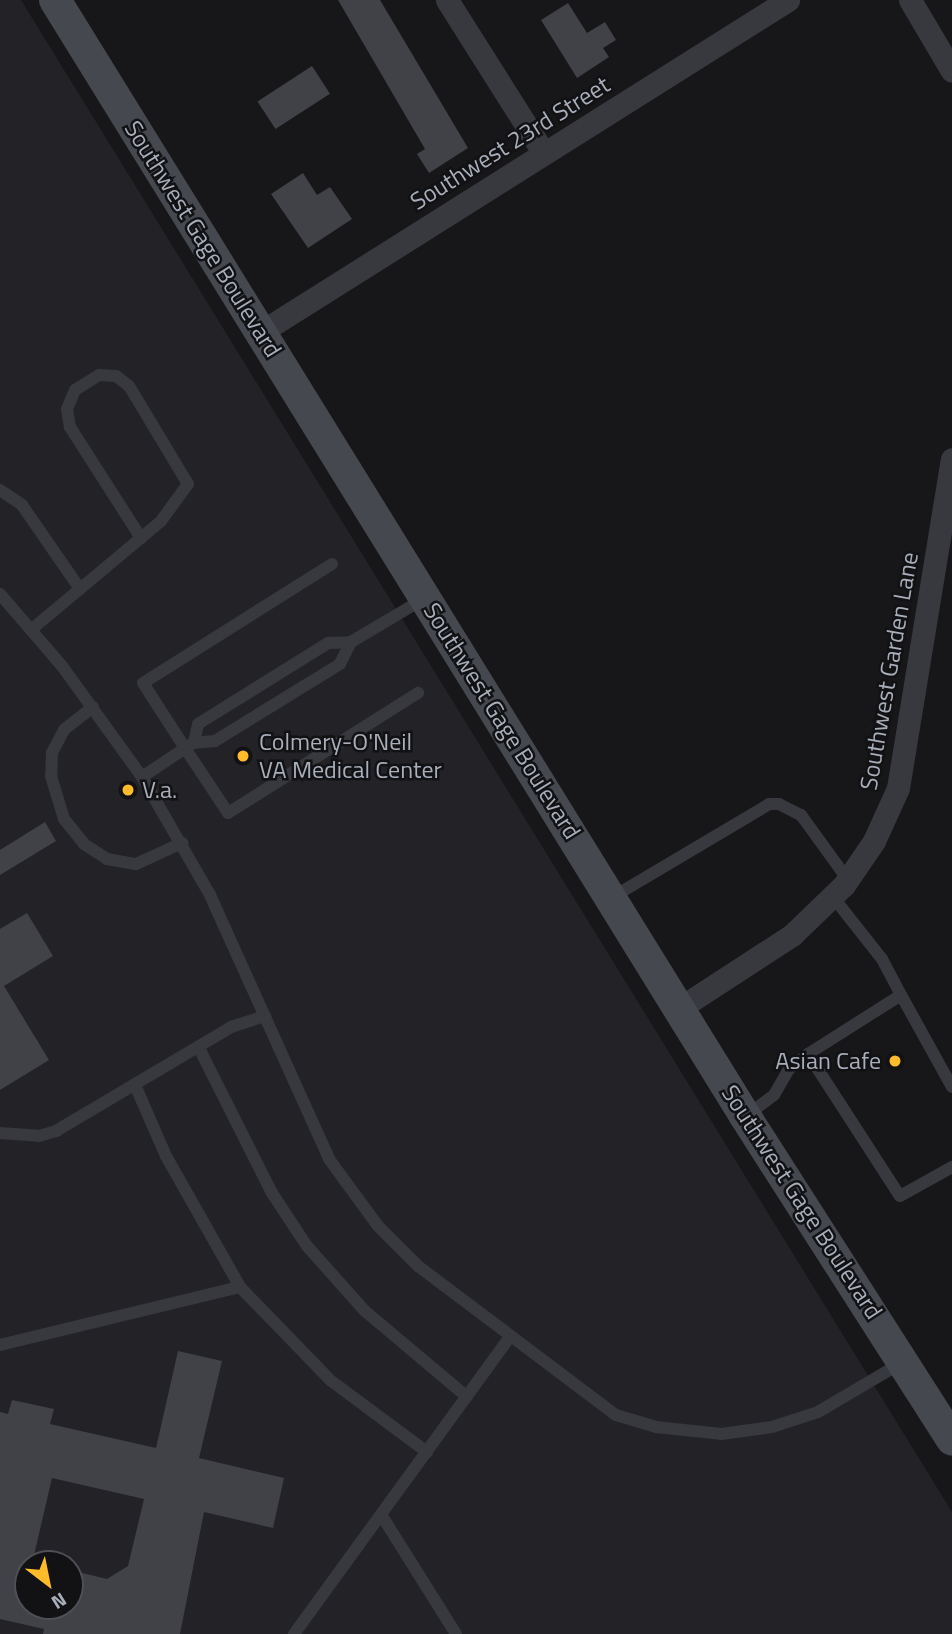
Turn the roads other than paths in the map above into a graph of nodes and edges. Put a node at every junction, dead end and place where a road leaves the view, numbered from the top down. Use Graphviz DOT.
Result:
graph roads {
  1 [pos="55,0"];
  2 [pos="447,0"];
  3 [pos="788,0"];
  4 [pos="910,0"];
  5 [pos="952,71"];
  6 [pos="543,152"];
  7 [pos="261,332"];
  8 [pos="952,458"];
  9 [pos="0,490"];
  10 [pos="949,505"];
  11 [pos="141,538"];
  12 [pos="332,564"];
  13 [pos="80,589"];
  14 [pos="0,594"];
  15 [pos="425,597"];
  16 [pos="32,629"];
  17 [pos="351,642"];
  18 [pos="418,693"];
  19 [pos="93,707"];
  20 [pos="189,746"];
  21 [pos="142,777"];
  22 [pos="182,843"];
  23 [pos="841,889"];
  24 [pos="611,898"];
  25 [pos="901,995"];
  26 [pos="680,1009"];
  27 [pos="265,1016"];
  28 [pos="199,1048"];
  29 [pos="808,1054"];
  30 [pos="135,1086"];
  31 [pos="952,1087"];
  32 [pos="745,1116"];
  33 [pos="0,1133"];
  34 [pos="952,1167"];
  35 [pos="240,1287"];
  36 [pos="510,1337"];
  37 [pos="0,1345"];
  38 [pos="904,1362"];
  39 [pos="467,1397"];
  40 [pos="952,1439"];
  41 [pos="427,1452"];
  42 [pos="382,1516"];
  43 [pos="294,1634"];
  44 [pos="456,1634"];
  1 -- 7 [label="main road, Southwest Gage Boulevard"];
  2 -- 6 [label="street"];
  3 -- 6 [label="street, Southwest 23rd Street"];
  4 -- 5 [label="street"];
  6 -- 7 [label="street, Southwest 23rd Street"];
  7 -- 15 [label="main road, Southwest Gage Boulevard"];
  8 -- 10 [label="street, Southwest Garden Lane"];
  9 -- 13 [label="lane"];
  10 -- 23 [label="street, Southwest Garden Lane"];
  11 -- 11 [label="lane"];
  11 -- 13 [label="lane"];
  12 -- 20 [label="lane"];
  13 -- 16 [label="lane"];
  14 -- 16 [label="lane"];
  15 -- 17 [label="lane"];
  15 -- 24 [label="main road, Southwest Gage Boulevard"];
  16 -- 19 [label="lane"];
  17 -- 20 [label="lane"];
  17 -- 20 [label="lane"];
  18 -- 20 [label="lane"];
  19 -- 21 [label="lane"];
  19 -- 22 [label="lane"];
  20 -- 21 [label="lane"];
  21 -- 22 [label="lane"];
  22 -- 27 [label="lane"];
  23 -- 24 [label="lane"];
  23 -- 25 [label="lane"];
  23 -- 26 [label="street, Southwest Garden Lane"];
  24 -- 26 [label="main road, Southwest Gage Boulevard"];
  25 -- 29 [label="lane"];
  25 -- 31 [label="lane"];
  26 -- 32 [label="main road, Southwest Gage Boulevard"];
  27 -- 28 [label="lane"];
  27 -- 36 [label="lane"];
  28 -- 30 [label="lane"];
  28 -- 39 [label="lane"];
  29 -- 32 [label="lane"];
  29 -- 34 [label="lane"];
  30 -- 33 [label="lane"];
  30 -- 35 [label="lane"];
  32 -- 38 [label="main road, Southwest Gage Boulevard"];
  35 -- 37 [label="lane"];
  35 -- 41 [label="lane"];
  36 -- 38 [label="lane"];
  36 -- 39 [label="lane"];
  38 -- 40 [label="main road, Southwest Gage Boulevard"];
  39 -- 41 [label="lane"];
  41 -- 42 [label="lane"];
  42 -- 43 [label="lane"];
  42 -- 44 [label="lane"];
}
